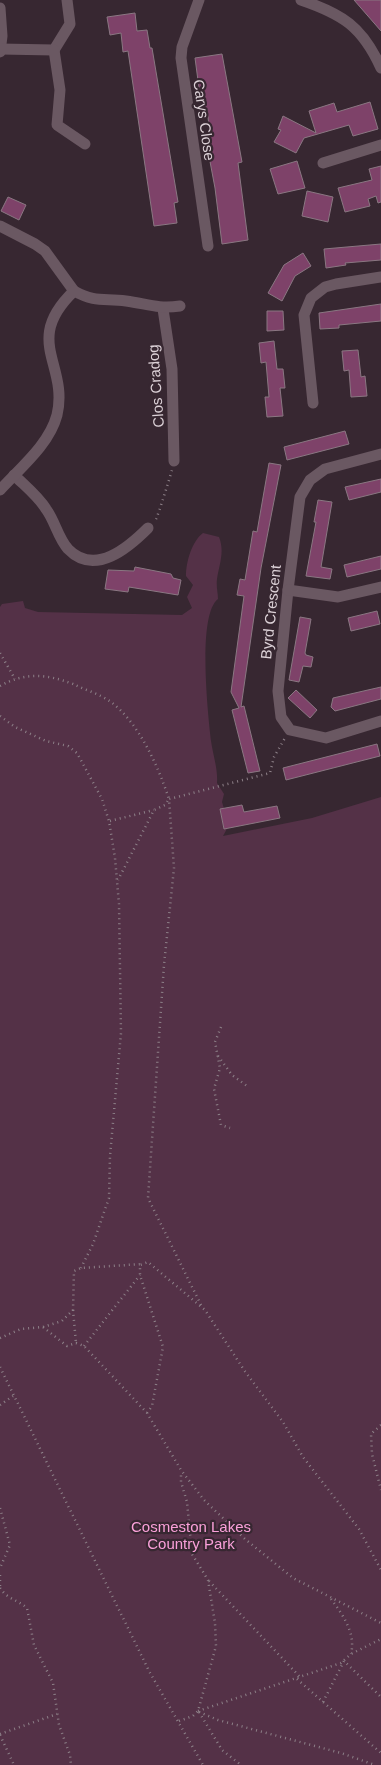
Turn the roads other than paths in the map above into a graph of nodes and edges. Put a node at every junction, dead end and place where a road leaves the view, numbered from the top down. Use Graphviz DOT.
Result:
graph roads {
  1 [pos="67,0"];
  2 [pos="199,0"];
  3 [pos="301,0"];
  4 [pos="0,8"];
  5 [pos="54,50"];
  6 [pos="0,51"];
  7 [pos="381,68"];
  8 [pos="86,144"];
  9 [pos="381,145"];
  10 [pos="323,163"];
  11 [pos="0,226"];
  12 [pos="208,246"];
  13 [pos="381,277"];
  14 [pos="74,291"];
  15 [pos="180,306"];
  16 [pos="163,308"];
  17 [pos="313,404"];
  18 [pos="381,454"];
  19 [pos="174,461"];
  20 [pos="14,475"];
  21 [pos="0,490"];
  22 [pos="148,528"];
  23 [pos="381,588"];
  24 [pos="288,590"];
  25 [pos="381,722"];
  1 -- 5 [label="street"];
  2 -- 12 [label="street, Carys Close"];
  3 -- 7 [label="street"];
  4 -- 6 [label="street"];
  5 -- 6 [label="street"];
  5 -- 8 [label="street"];
  9 -- 10 [label="street"];
  11 -- 14 [label="street"];
  13 -- 17 [label="street"];
  14 -- 16 [label="street"];
  14 -- 20 [label="street"];
  15 -- 16 [label="street"];
  16 -- 19 [label="street, Clos Cradog"];
  18 -- 24 [label="street, Byrd Crescent"];
  20 -- 21 [label="street"];
  20 -- 22 [label="street"];
  23 -- 24 [label="street"];
  24 -- 25 [label="street, Byrd Crescent"];
}
